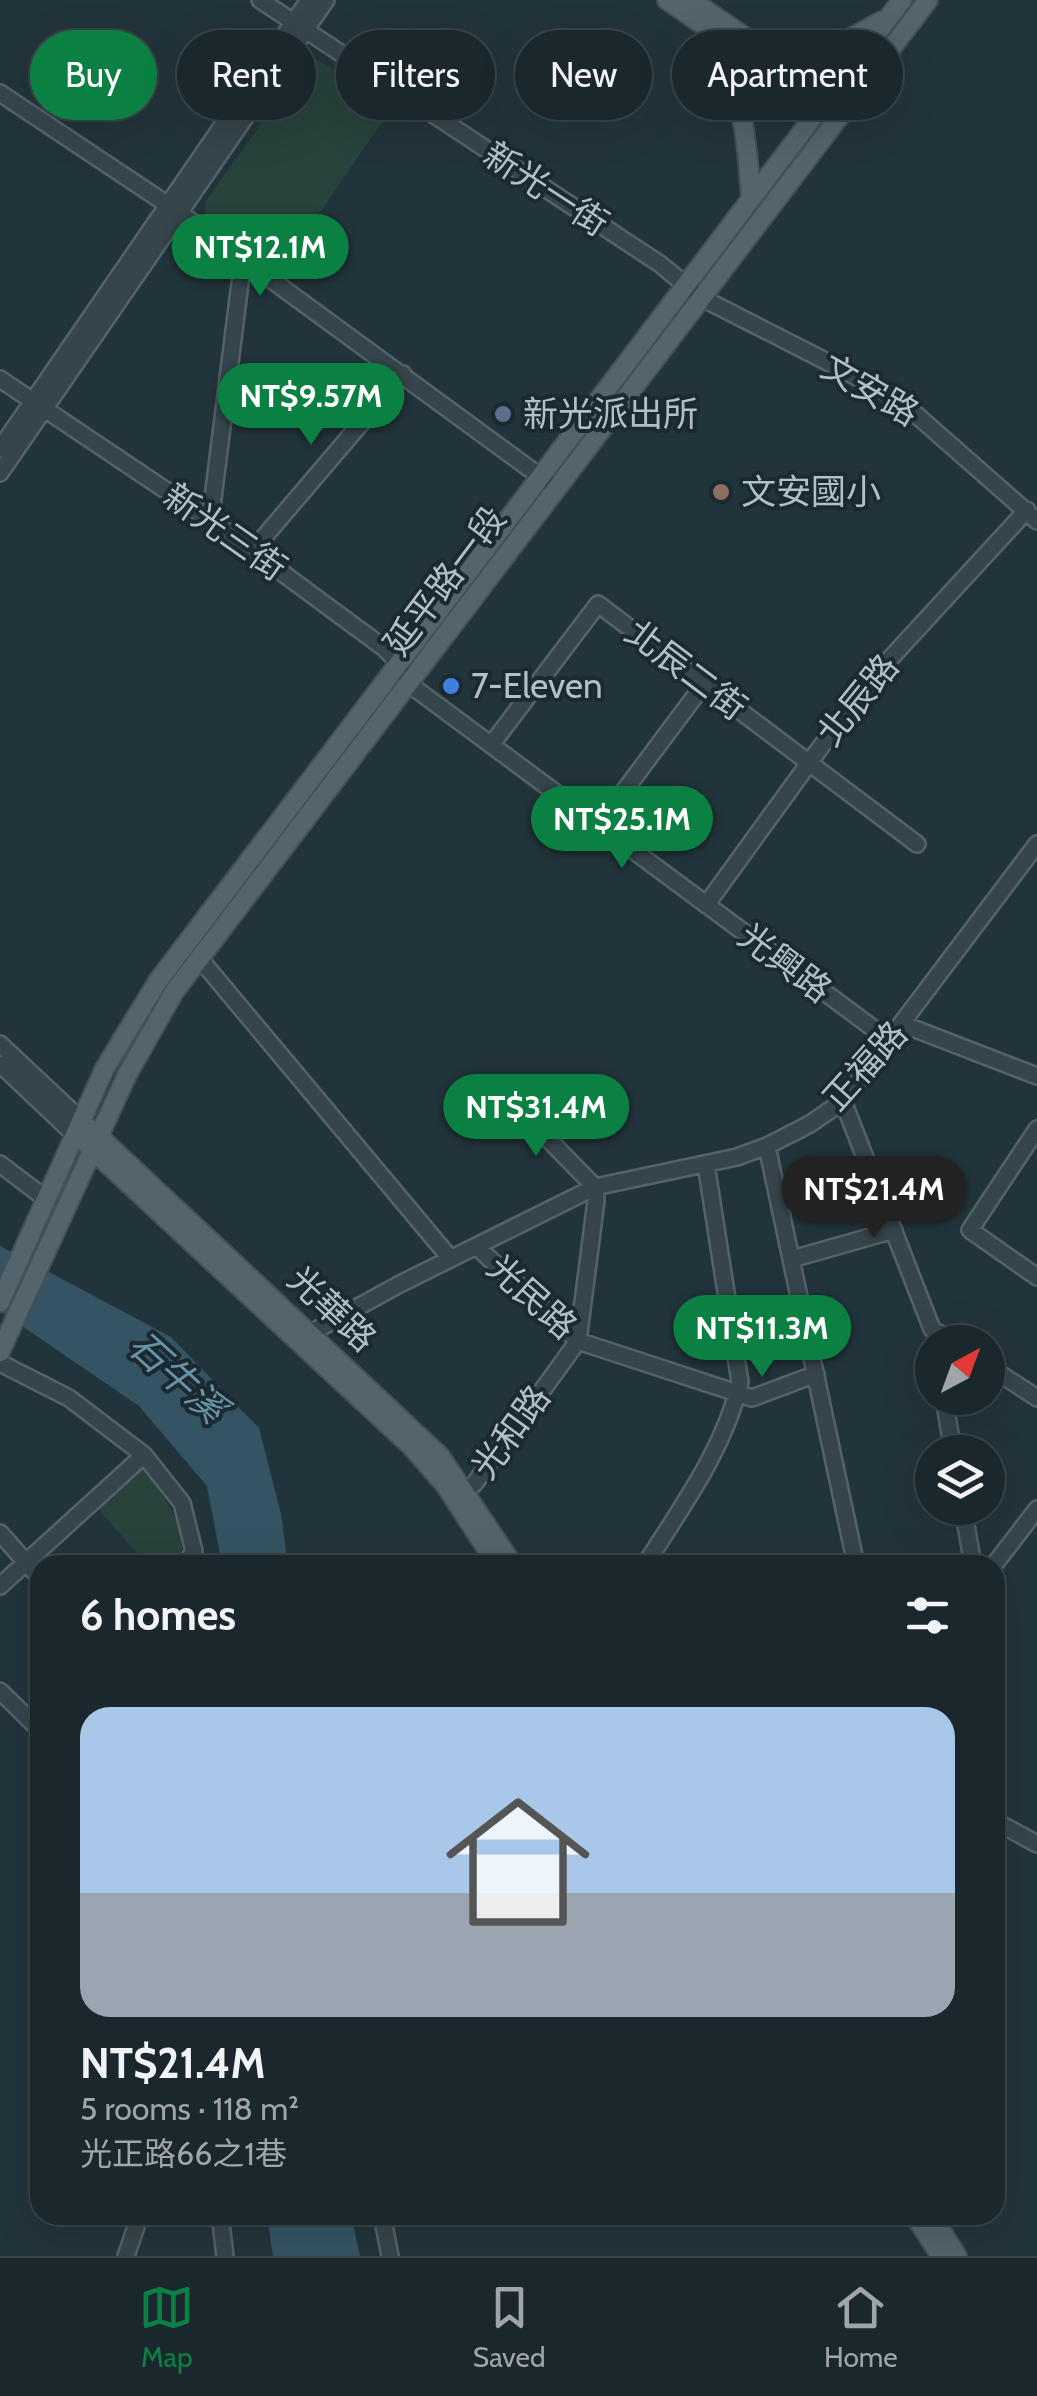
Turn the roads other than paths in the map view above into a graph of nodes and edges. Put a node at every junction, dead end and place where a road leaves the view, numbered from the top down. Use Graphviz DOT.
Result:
graph roads {
  1 [pos="260,0"];
  2 [pos="309,0"];
  3 [pos="326,0"];
  4 [pos="668,0"];
  5 [pos="691,0"];
  6 [pos="902,0"];
  7 [pos="928,0"];
  8 [pos="887,19"];
  9 [pos="299,26"];
  10 [pos="708,27"];
  11 [pos="713,30"];
  12 [pos="736,30"];
  13 [pos="865,30"];
  14 [pos="880,30"];
  15 [pos="900,30"];
  16 [pos="0,93"];
  17 [pos="817,120"];
  18 [pos="820,120"];
  19 [pos="751,199"];
  20 [pos="175,208"];
  21 [pos="246,262"];
  22 [pos="684,285"];
  23 [pos="700,297"];
  24 [pos="403,374"];
  25 [pos="0,379"];
  26 [pos="39,405"];
  27 [pos="0,449"];
  28 [pos="0,473"];
  29 [pos="540,476"];
  30 [pos="556,488"];
  31 [pos="1032,516"];
  32 [pos="206,517"];
  33 [pos="252,550"];
  34 [pos="400,664"];
  35 [pos="409,684"];
  36 [pos="704,684"];
  37 [pos="491,746"];
  38 [pos="808,762"];
  39 [pos="315,773"];
  40 [pos="331,786"];
  41 [pos="598,826"];
  42 [pos="917,844"];
  43 [pos="1037,844"];
  44 [pos="237,872"];
  45 [pos="256,886"];
  46 [pos="706,905"];
  47 [pos="200,959"];
  48 [pos="902,1024"];
  49 [pos="889,1040"];
  50 [pos="0,1044"];
  51 [pos="0,1064"];
  52 [pos="1037,1076"];
  53 [pos="509,1100"];
  54 [pos="843,1101"];
  55 [pos="79,1128"];
  56 [pos="1037,1128"];
  57 [pos="95,1143"];
  58 [pos="767,1146"];
  59 [pos="0,1164"];
  60 [pos="706,1164"];
  61 [pos="595,1187"];
  62 [pos="42,1208"];
  63 [pos="894,1230"];
  64 [pos="476,1246"];
  65 [pos="450,1258"];
  66 [pos="792,1259"];
  67 [pos="1037,1278"];
  68 [pos="0,1302"];
  69 [pos="929,1325"];
  70 [pos="304,1337"];
  71 [pos="578,1340"];
  72 [pos="0,1352"];
  73 [pos="0,1363"];
  74 [pos="816,1374"];
  75 [pos="1005,1377"];
  76 [pos="736,1396"];
  77 [pos="1037,1398"];
  78 [pos="144,1455"];
  79 [pos="461,1496"];
  80 [pos="1037,1509"];
  81 [pos="966,1525"];
  82 [pos="0,1533"];
  83 [pos="33,1555"];
  84 [pos="191,1555"];
  85 [pos="492,1555"];
  86 [pos="505,1555"];
  87 [pos="651,1555"];
  88 [pos="854,1555"];
  89 [pos="971,1555"];
  90 [pos="1002,1555"];
  91 [pos="30,1558"];
  92 [pos="25,1562"];
  93 [pos="30,1567"];
  94 [pos="0,1586"];
  95 [pos="0,1691"];
  96 [pos="30,1720"];
  97 [pos="1005,1826"];
  98 [pos="1037,1844"];
  99 [pos="137,2225"];
  100 [pos="221,2225"];
  101 [pos="384,2225"];
  102 [pos="921,2225"];
  103 [pos="937,2225"];
  104 [pos="126,2256"];
  105 [pos="225,2256"];
  106 [pos="390,2256"];
  107 [pos="941,2256"];
  108 [pos="957,2256"];
  1 -- 9 [label="street, 新光一街"];
  2 -- 9 [label="street"];
  3 -- 9 [label="street"];
  4 -- 10 [label="main road"];
  5 -- 12 [label="main road"];
  6 -- 8 [label="main road, 延平路一段"];
  7 -- 15 [label="main road, 延平路一段"];
  8 -- 13 [label="main road"];
  8 -- 14 [label="main road, 延平路一段"];
  9 -- 20 [label="street"];
  9 -- 22 [label="street, 新光一街"];
  10 -- 11 [label="main road"];
  10 -- 19 [label="main road"];
  16 -- 20 [label="street"];
  17 -- 19 [label="main road, 延平路一段"];
  18 -- 23 [label="main road, 延平路一段"];
  19 -- 22 [label="main road, 延平路一段"];
  20 -- 21 [label="street"];
  20 -- 26 [label="street"];
  21 -- 24 [label="street"];
  21 -- 32 [label="street"];
  22 -- 23 [label="street, 文安路"];
  22 -- 29 [label="main road, 延平路一段"];
  23 -- 30 [label="main road, 延平路一段"];
  23 -- 31 [label="street, 文安路"];
  24 -- 29 [label="street"];
  24 -- 33 [label="street"];
  25 -- 26 [label="street, 新光三街"];
  26 -- 27 [label="street"];
  26 -- 28 [label="street"];
  26 -- 32 [label="street, 新光三街"];
  29 -- 30 [label="street"];
  29 -- 34 [label="main road, 延平路一段"];
  30 -- 35 [label="main road, 延平路一段"];
  31 -- 38 [label="street, 北辰路"];
  32 -- 33 [label="street, 新光三街"];
  33 -- 34 [label="street, 新光三街"];
  34 -- 35 [label="street, 光興路"];
  34 -- 39 [label="main road, 延平路一段"];
  35 -- 37 [label="street, 光興路"];
  35 -- 40 [label="main road, 延平路一段"];
  36 -- 37 [label="street, 北辰二街"];
  36 -- 38 [label="street, 北辰二街"];
  36 -- 41 [label="street"];
  37 -- 41 [label="street, 光興路"];
  38 -- 42 [label="street, 北辰二街"];
  38 -- 46 [label="street, 北辰路"];
  39 -- 40 [label="main road"];
  39 -- 44 [label="main road, 延平路一段"];
  40 -- 45 [label="main road, 延平路一段"];
  41 -- 46 [label="street, 光興路"];
  43 -- 48 [label="street, 正福路"];
  44 -- 45 [label="main road"];
  44 -- 55 [label="main road, 延平路一段"];
  45 -- 47 [label="main road, 延平路一段"];
  46 -- 49 [label="street, 光興路"];
  47 -- 57 [label="main road, 延平路一段"];
  47 -- 65 [label="street"];
  48 -- 49 [label="street, 正福路"];
  48 -- 52 [label="street"];
  49 -- 54 [label="street, 正福路"];
  50 -- 55 [label="street"];
  51 -- 55 [label="street"];
  53 -- 61 [label="street"];
  54 -- 58 [label="street, 正福路"];
  54 -- 63 [label="street"];
  55 -- 57 [label="main road, 光華路"];
  55 -- 62 [label="main road, 延平路一段"];
  56 -- 67 [label="street"];
  57 -- 70 [label="main road, 光華路"];
  57 -- 72 [label="main road, 延平路一段"];
  58 -- 60 [label="street, 正福路"];
  58 -- 66 [label="street"];
  59 -- 62 [label="street"];
  60 -- 61 [label="street, 正福路"];
  60 -- 76 [label="street"];
  61 -- 64 [label="street, 正福路"];
  61 -- 71 [label="street, 光和路"];
  62 -- 68 [label="main road, 延平路一段"];
  63 -- 66 [label="street"];
  63 -- 69 [label="street"];
  64 -- 65 [label="street, 正福路"];
  64 -- 71 [label="street, 光民路"];
  65 -- 70 [label="street, 正福路"];
  66 -- 74 [label="street"];
  70 -- 79 [label="main road, 光華路"];
  71 -- 76 [label="street, 光民路"];
  71 -- 79 [label="street, 光和路"];
  73 -- 78 [label="street"];
  74 -- 76 [label="street"];
  74 -- 88 [label="street"];
  75 -- 77 [label="street"];
  76 -- 87 [label="street"];
  78 -- 83 [label="street"];
  78 -- 84 [label="street"];
  79 -- 85 [label="main road, 光華路"];
  79 -- 86 [label="main road, 光華路"];
  80 -- 90 [label="street"];
  81 -- 89 [label="street"];
  82 -- 92 [label="street"];
  91 -- 92 [label="street"];
  92 -- 93 [label="street"];
  92 -- 94 [label="street"];
  95 -- 96 [label="street"];
  97 -- 98 [label="street"];
  99 -- 104 [label="street"];
  100 -- 105 [label="street"];
  101 -- 106 [label="street"];
  102 -- 107 [label="main road"];
  103 -- 108 [label="main road"];
}
